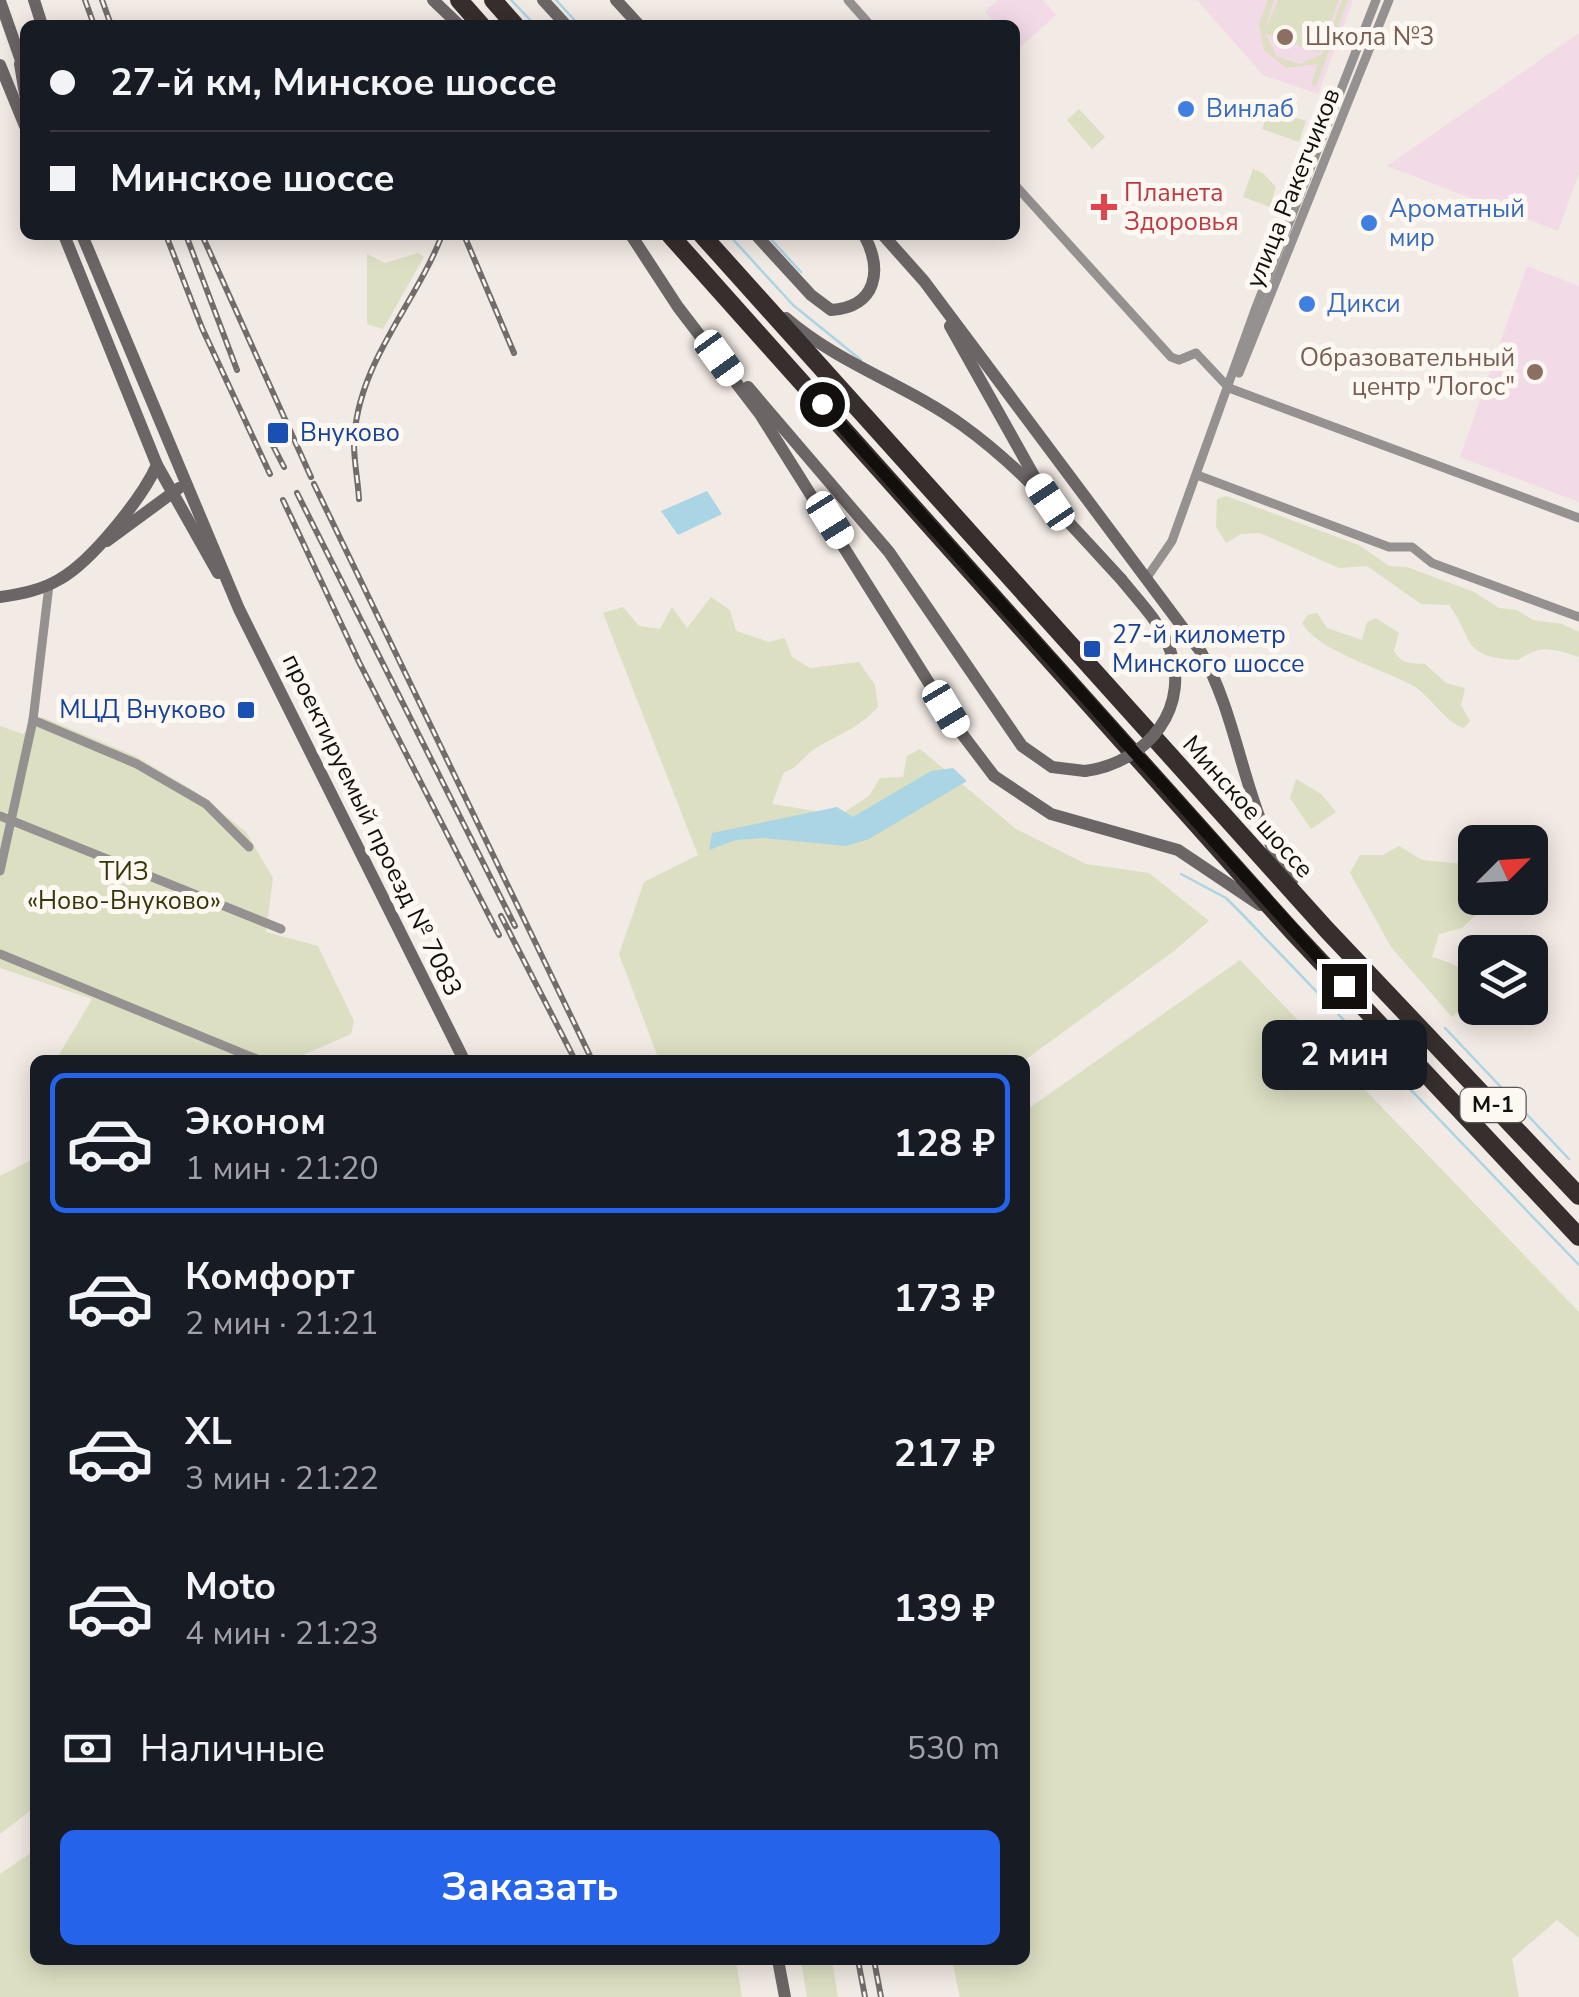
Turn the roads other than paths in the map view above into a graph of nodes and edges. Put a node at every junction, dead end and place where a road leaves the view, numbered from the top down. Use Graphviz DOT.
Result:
graph roads {
  1 [pos="433,0"];
  2 [pos="459,0"];
  3 [pos="492,0"];
  4 [pos="543,0"];
  5 [pos="618,0"];
  6 [pos="848,0"];
  7 [pos="1376,0"];
  8 [pos="1389,0"];
  9 [pos="0,1"];
  10 [pos="453,20"];
  11 [pos="477,20"];
  12 [pos="510,20"];
  13 [pos="561,20"];
  14 [pos="635,20"];
  15 [pos="866,20"];
  16 [pos="18,52"];
  17 [pos="20,58"];
  18 [pos="0,65"];
  19 [pos="13,99"];
  20 [pos="1020,191"];
  21 [pos="66,240"];
  22 [pos="84,240"];
  23 [pos="634,240"];
  24 [pos="642,240"];
  25 [pos="674,240"];
  26 [pos="707,240"];
  27 [pos="761,240"];
  28 [pos="866,240"];
  29 [pos="887,240"];
  30 [pos="739,276"];
  31 [pos="924,281"];
  32 [pos="667,291"];
  33 [pos="719,358"];
  34 [pos="1230,388"];
  35 [pos="157,465"];
  36 [pos="1197,475"];
  37 [pos="186,482"];
  38 [pos="147,487"];
  39 [pos="170,488"];
  40 [pos="1050,502"];
  41 [pos="1579,518"];
  42 [pos="92,550"];
  43 [pos="1148,576"];
  44 [pos="49,585"];
  45 [pos="0,597"];
  46 [pos="240,609"];
  47 [pos="1579,618"];
  48 [pos="33,720"];
  49 [pos="0,816"];
  50 [pos="12,818"];
  51 [pos="249,847"];
  52 [pos="0,871"];
  53 [pos="281,929"];
  54 [pos="1327,930"];
  55 [pos="1292,931"];
  56 [pos="0,954"];
  57 [pos="247,1055"];
  58 [pos="462,1055"];
  59 [pos="1579,1196"];
  60 [pos="1579,1237"];
  61 [pos="779,1965"];
  62 [pos="785,1997"];
  1 -- 10 [label="main road"];
  2 -- 11 [label="highway"];
  3 -- 12 [label="highway"];
  4 -- 13 [label="main road"];
  5 -- 14 [label="main road"];
  6 -- 15 [label="street"];
  7 -- 34 [label="street, улица Ракетчиков"];
  8 -- 34 [label="street, улица Ракетчиков"];
  9 -- 16 [label="main road"];
  16 -- 17 [label="main road"];
  16 -- 19 [label="main road"];
  18 -- 19 [label="main road"];
  20 -- 34 [label="street"];
  21 -- 35 [label="main road, проектируемый проезд № 7083"];
  22 -- 37 [label="main road, проектируемый проезд № 7083"];
  23 -- 32 [label="main road"];
  24 -- 32 [label="main road"];
  25 -- 55 [label="highway, Минское шоссе / М-1"];
  26 -- 30 [label="highway, М-1"];
  27 -- 28 [label="main road"];
  29 -- 31 [label="main road"];
  30 -- 40 [label="main road"];
  30 -- 54 [label="highway, Минское шоссе / М-1"];
  31 -- 40 [label="main road"];
  31 -- 43 [label="main road"];
  32 -- 33 [label="main road"];
  33 -- 40 [label="main road, bridge"];
  33 -- 55 [label="main road"];
  34 -- 36 [label="street, улица Ракетчиков"];
  34 -- 41 [label="street"];
  35 -- 38 [label="main road"];
  35 -- 39 [label="main road, проектируемый проезд № 7083"];
  36 -- 43 [label="street, улица Ракетчиков"];
  36 -- 47 [label="street"];
  37 -- 39 [label="main road"];
  37 -- 46 [label="main road, проектируемый проезд № 7083"];
  38 -- 39 [label="main road"];
  38 -- 42 [label="main road"];
  39 -- 42 [label="main road"];
  39 -- 46 [label="main road, проектируемый проезд № 7083"];
  42 -- 44 [label="main road"];
  43 -- 54 [label="main road"];
  44 -- 45 [label="main road"];
  44 -- 48 [label="street"];
  46 -- 58 [label="main road, проектируемый проезд № 7083"];
  48 -- 50 [label="street"];
  48 -- 51 [label="street"];
  49 -- 50 [label="street"];
  50 -- 52 [label="street"];
  50 -- 53 [label="street"];
  54 -- 59 [label="highway, Минское шоссе / М-1"];
  55 -- 60 [label="highway, Минское шоссе / М-1"];
  56 -- 57 [label="street"];
  61 -- 62 [label="main road"];
}
